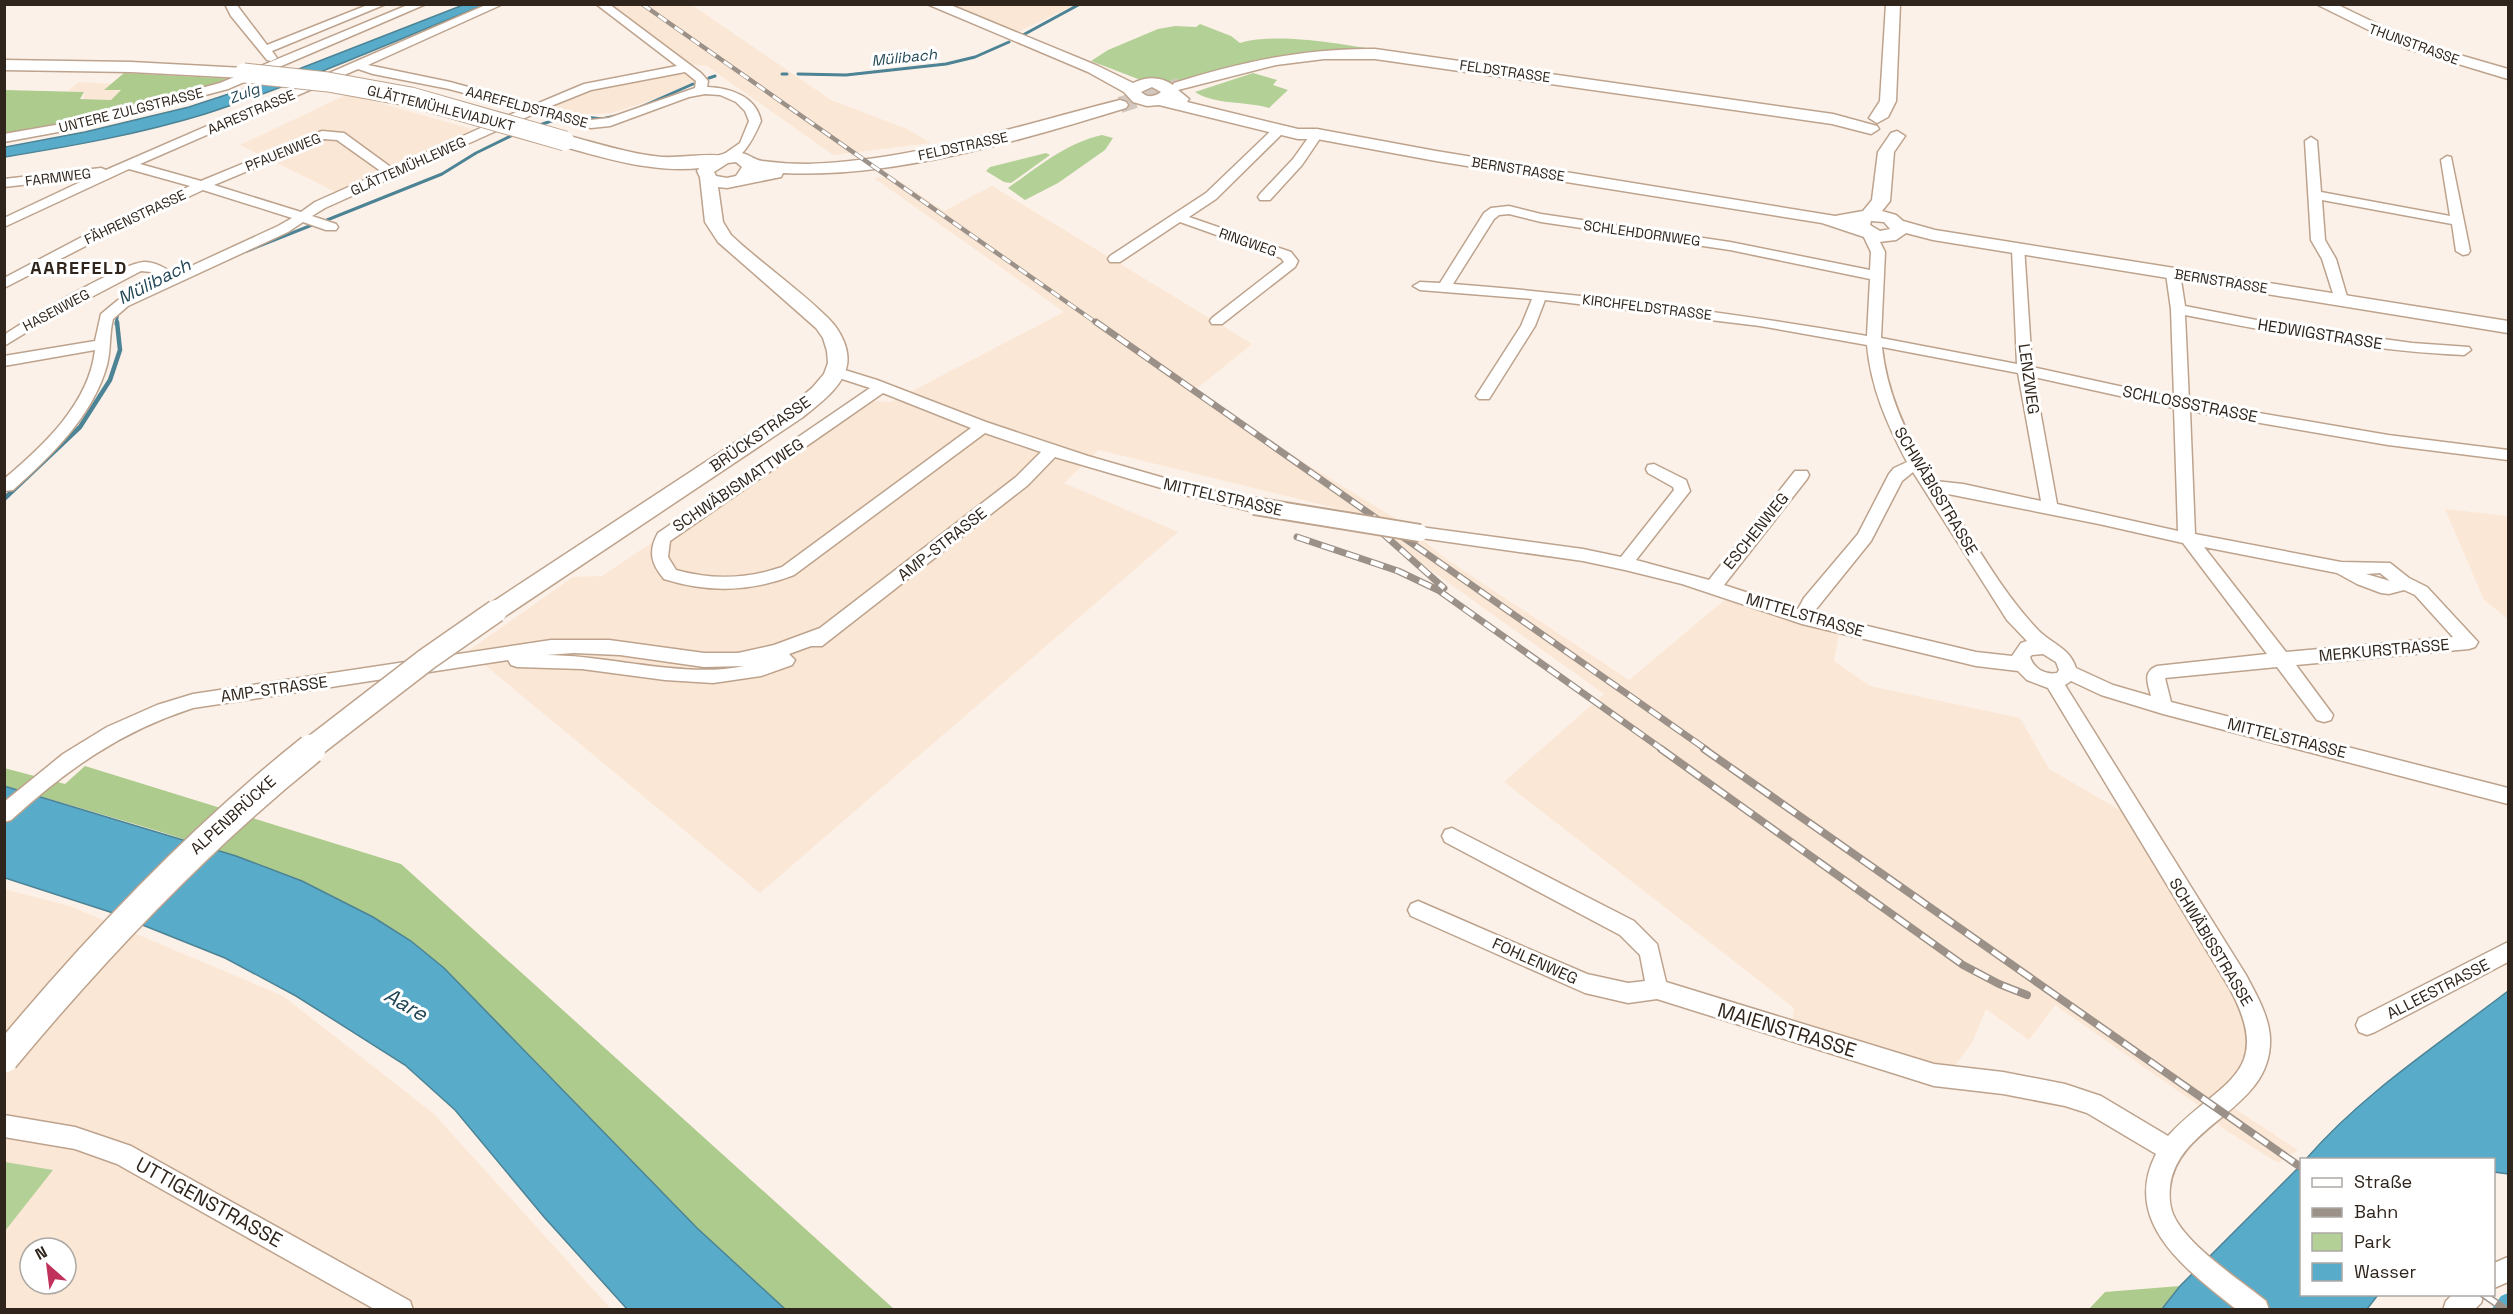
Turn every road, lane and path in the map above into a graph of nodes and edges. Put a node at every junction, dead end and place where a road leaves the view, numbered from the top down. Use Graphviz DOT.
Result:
graph roads {
  1 [pos="230,4"];
  2 [pos="381,4"];
  3 [pos="421,4"];
  4 [pos="498,4"];
  5 [pos="601,4"];
  6 [pos="934,4"];
  7 [pos="1893,4"];
  8 [pos="2323,4"];
  9 [pos="265,50"];
  10 [pos="284,63"];
  11 [pos="4,65"];
  12 [pos="361,66"];
  13 [pos="685,68"];
  14 [pos="2508,74"];
  15 [pos="1136,88"];
  16 [pos="701,90"];
  17 [pos="1165,95"];
  18 [pos="1888,101"];
  19 [pos="1120,105"];
  20 [pos="532,110"];
  21 [pos="1874,125"];
  22 [pos="1897,129"];
  23 [pos="1279,130"];
  24 [pos="1317,134"];
  25 [pos="4,138"];
  26 [pos="2311,141"];
  27 [pos="1886,152"];
  28 [pos="747,156"];
  29 [pos="2447,160"];
  30 [pos="128,165"];
  31 [pos="848,166"];
  32 [pos="713,168"];
  33 [pos="801,169"];
  34 [pos="111,172"];
  35 [pos="391,173"];
  36 [pos="739,181"];
  37 [pos="7,184"];
  38 [pos="202,186"];
  39 [pos="2314,195"];
  40 [pos="1265,197"];
  41 [pos="1881,201"];
  42 [pos="713,205"];
  43 [pos="303,216"];
  44 [pos="1180,218"];
  45 [pos="2458,221"];
  46 [pos="4,223"];
  47 [pos="1866,224"];
  48 [pos="331,227"];
  49 [pos="1893,229"];
  50 [pos="2019,249"];
  51 [pos="2463,251"];
  52 [pos="1878,252"];
  53 [pos="1115,259"];
  54 [pos="2173,274"];
  55 [pos="1877,276"];
  56 [pos="172,280"];
  57 [pos="4,284"];
  58 [pos="1420,286"];
  59 [pos="1445,286"];
  60 [pos="1540,295"];
  61 [pos="2341,300"];
  62 [pos="2178,309"];
  63 [pos="1216,321"];
  64 [pos="2508,327"];
  65 [pos="1874,340"];
  66 [pos="4,342"];
  67 [pos="102,344"];
  68 [pos="2464,350"];
  69 [pos="4,361"];
  70 [pos="2025,369"];
  71 [pos="835,372"];
  72 [pos="880,388"];
  73 [pos="1484,396"];
  74 [pos="2181,405"];
  75 [pos="983,427"];
  76 [pos="1053,450"];
  77 [pos="2508,455"];
  78 [pos="1916,464"];
  79 [pos="1654,469"];
  80 [pos="1801,476"];
  81 [pos="8,486"];
  82 [pos="1931,487"];
  83 [pos="2050,508"];
  84 [pos="2187,537"];
  85 [pos="1625,564"];
  86 [pos="1712,588"];
  87 [pos="496,611"];
  88 [pos="2013,615"];
  89 [pos="1802,617"];
  90 [pos="2046,647"];
  91 [pos="2023,657"];
  92 [pos="2280,660"];
  93 [pos="2061,677"];
  94 [pos="2163,707"];
  95 [pos="2324,715"];
  96 [pos="2508,796"];
  97 [pos="4,814"];
  98 [pos="1452,836"];
  99 [pos="1418,910"];
  100 [pos="2508,952"];
  101 [pos="1658,989"];
  102 [pos="2367,1025"];
  103 [pos="4,1058"];
  104 [pos="4,1126"];
  105 [pos="2170,1150"];
  106 [pos="2470,1296"];
  107 [pos="401,1310"];
  108 [pos="2257,1310"];
  109 [pos="2455,1310"];
  1 -- 9 [label="street"];
  2 -- 9 [label="street"];
  3 -- 10 [label="street, UNTERE ZULGSTRASSE"];
  4 -- 12 [label="street, AARESTRASSE"];
  5 -- 13 [label="street"];
  6 -- 15 [label="main road"];
  7 -- 18 [label="main road"];
  8 -- 14 [label="main road, THUNSTRASSE"];
  9 -- 10 [label="street"];
  10 -- 25 [label="street, UNTERE ZULGSTRASSE"];
  11 -- 32 [label="highway, GLÄTTEMÜHLEVIADUKT, bridge"];
  12 -- 20 [label="street, AAREFELDSTRASSE"];
  12 -- 30 [label="street, AARESTRASSE"];
  13 -- 16 [label="street"];
  13 -- 20 [label="street, GLÄTTEMÜHLEWEG"];
  15 -- 17 [label="main road"];
  15 -- 31 [label="main road"];
  16 -- 20 [label="street, AAREFELDSTRASSE"];
  16 -- 28 [label="street, AAREFELDSTRASSE"];
  17 -- 21 [label="main road, FELDSTRASSE"];
  17 -- 23 [label="main road, BERNSTRASSE"];
  17 -- 24 [label="main road"];
  17 -- 31 [label="main road, FELDSTRASSE"];
  18 -- 21 [label="main road"];
  18 -- 22 [label="main road"];
  19 -- 31 [label="main road, FELDSTRASSE"];
  20 -- 35 [label="street, GLÄTTEMÜHLEWEG"];
  21 -- 22 [label="main road, FELDSTRASSE"];
  21 -- 27 [label="main road"];
  22 -- 27 [label="main road"];
  23 -- 24 [label="main road, BERNSTRASSE"];
  23 -- 44 [label="street"];
  24 -- 40 [label="street"];
  24 -- 47 [label="main road, BERNSTRASSE"];
  26 -- 39 [label="street"];
  27 -- 41 [label="main road"];
  28 -- 32 [label="main road, FELDSTRASSE"];
  28 -- 33 [label="main road, FELDSTRASSE"];
  28 -- 36 [label="main road"];
  29 -- 45 [label="street"];
  30 -- 34 [label="street, AARESTRASSE"];
  30 -- 38 [label="street"];
  31 -- 33 [label="main road, FELDSTRASSE"];
  32 -- 36 [label="main road"];
  32 -- 42 [label="main road"];
  33 -- 36 [label="main road, FELDSTRASSE"];
  34 -- 37 [label="street, FARMWEG"];
  34 -- 46 [label="street, AARESTRASSE"];
  35 -- 38 [label="street, PFAUENWEG"];
  35 -- 43 [label="street, GLÄTTEMÜHLEWEG"];
  36 -- 42 [label="main road"];
  38 -- 43 [label="street"];
  38 -- 57 [label="street, FÄHRENSTRASSE"];
  39 -- 45 [label="street"];
  39 -- 61 [label="street"];
  41 -- 47 [label="main road"];
  41 -- 49 [label="main road"];
  42 -- 71 [label="main road"];
  43 -- 48 [label="street"];
  43 -- 56 [label="street, GLÄTTEMÜHLEWEG"];
  44 -- 53 [label="street"];
  44 -- 63 [label="street, RINGWEG"];
  45 -- 51 [label="street"];
  47 -- 49 [label="main road, BERNSTRASSE"];
  47 -- 52 [label="street, SCHWÄBISSTRASSE"];
  49 -- 50 [label="main road, BERNSTRASSE"];
  49 -- 52 [label="street"];
  50 -- 54 [label="main road, BERNSTRASSE"];
  50 -- 70 [label="street, LENZWEG"];
  52 -- 55 [label="street, SCHWÄBISSTRASSE"];
  54 -- 61 [label="main road, BERNSTRASSE"];
  54 -- 62 [label="street"];
  55 -- 59 [label="street, SCHLEHDORNWEG"];
  55 -- 65 [label="street, SCHWÄBISSTRASSE"];
  56 -- 66 [label="street, HASENWEG"];
  56 -- 67 [label="street, GLÄTTEMÜHLEWEG"];
  58 -- 59 [label="street, KIRCHFELDSTRASSE"];
  59 -- 60 [label="street, KIRCHFELDSTRASSE"];
  60 -- 65 [label="street, KIRCHFELDSTRASSE"];
  60 -- 73 [label="street"];
  61 -- 64 [label="main road, BERNSTRASSE"];
  62 -- 68 [label="street, HEDWIGSTRASSE"];
  62 -- 74 [label="street"];
  65 -- 70 [label="street, SCHLOSSSTRASSE"];
  65 -- 78 [label="street, SCHWÄBISSTRASSE"];
  67 -- 69 [label="street"];
  67 -- 81 [label="street, GLÄTTEMÜHLEWEG"];
  70 -- 74 [label="street, SCHLOSSSTRASSE"];
  70 -- 83 [label="street, LENZWEG"];
  71 -- 72 [label="street, MITTELSTRASSE"];
  71 -- 87 [label="main road, BRÜCKSTRASSE"];
  72 -- 75 [label="street, MITTELSTRASSE"];
  72 -- 75 [label="street, SCHWÄBISMATTWEG"];
  74 -- 77 [label="street, SCHLOSSSTRASSE"];
  74 -- 84 [label="street"];
  75 -- 76 [label="street, MITTELSTRASSE"];
  76 -- 85 [label="street, MITTELSTRASSE, bridge"];
  76 -- 97 [label="street, AMP-STRASSE"];
  78 -- 82 [label="street, SCHWÄBISSTRASSE"];
  78 -- 89 [label="street"];
  79 -- 85 [label="street"];
  80 -- 86 [label="street, ESCHENWEG"];
  82 -- 83 [label="street, MERKURSTRASSE"];
  82 -- 88 [label="street, SCHWÄBISSTRASSE"];
  83 -- 84 [label="street, MERKURSTRASSE"];
  84 -- 92 [label="street"];
  84 -- 92 [label="street, MERKURSTRASSE"];
  85 -- 86 [label="street, MITTELSTRASSE"];
  86 -- 89 [label="street, MITTELSTRASSE"];
  87 -- 103 [label="main road, ALPENBRÜCKE, bridge"];
  88 -- 90 [label="street, SCHWÄBISSTRASSE"];
  88 -- 91 [label="street, SCHWÄBISSTRASSE"];
  89 -- 91 [label="street, MITTELSTRASSE"];
  90 -- 91 [label="street"];
  90 -- 93 [label="street, SCHWÄBISSTRASSE"];
  91 -- 93 [label="street, MITTELSTRASSE"];
  92 -- 94 [label="street, MERKURSTRASSE"];
  92 -- 95 [label="street"];
  93 -- 94 [label="street, MITTELSTRASSE"];
  93 -- 105 [label="street, SCHWÄBISSTRASSE"];
  94 -- 96 [label="street, MITTELSTRASSE"];
  98 -- 101 [label="street"];
  99 -- 101 [label="street, FOHLENWEG"];
  100 -- 102 [label="street, ALLEESTRASSE"];
  101 -- 105 [label="street, MAIENSTRASSE"];
  104 -- 107 [label="street, UTTIGENSTRASSE"];
  105 -- 108 [label="street, SCHWÄBISSTRASSE"];
  106 -- 109 [label="street"];
}
